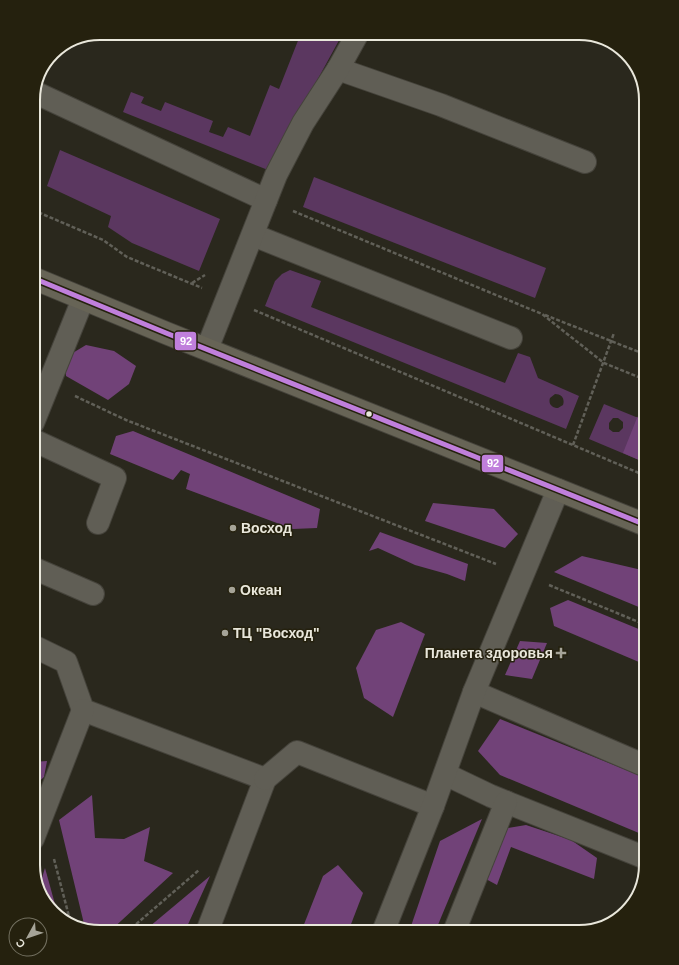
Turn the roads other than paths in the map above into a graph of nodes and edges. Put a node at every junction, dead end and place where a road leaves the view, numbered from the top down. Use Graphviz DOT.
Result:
graph roads {
  1 [pos="354,40"];
  2 [pos="338,69"];
  3 [pos="40,95"];
  4 [pos="585,162"];
  5 [pos="266,200"];
  6 [pos="252,235"];
  7 [pos="40,281"];
  8 [pos="83,299"];
  9 [pos="511,338"];
  10 [pos="207,349"];
  11 [pos="40,405"];
  12 [pos="40,443"];
  13 [pos="558,490"];
  14 [pos="639,522"];
  15 [pos="98,523"];
  16 [pos="40,571"];
  17 [pos="93,594"];
  18 [pos="40,649"];
  19 [pos="474,692"];
  20 [pos="83,710"];
  21 [pos="639,763"];
  22 [pos="445,774"];
  23 [pos="265,780"];
  24 [pos="506,802"];
  25 [pos="433,806"];
  26 [pos="40,821"];
  27 [pos="639,855"];
  28 [pos="210,925"];
  29 [pos="387,925"];
  30 [pos="457,925"];
  1 -- 2 [label="lane"];
  2 -- 4 [label="lane"];
  2 -- 5 [label="lane"];
  3 -- 5 [label="lane"];
  5 -- 6 [label="lane"];
  6 -- 9 [label="lane"];
  6 -- 10 [label="lane"];
  7 -- 8 [label="main road"];
  8 -- 10 [label="main road"];
  8 -- 11 [label="lane"];
  10 -- 13 [label="main road"];
  12 -- 15 [label="lane"];
  13 -- 14 [label="main road"];
  13 -- 19 [label="lane"];
  16 -- 17 [label="lane"];
  18 -- 20 [label="lane"];
  19 -- 21 [label="lane"];
  19 -- 22 [label="lane"];
  20 -- 23 [label="lane"];
  20 -- 26 [label="lane"];
  22 -- 24 [label="lane"];
  22 -- 25 [label="lane"];
  23 -- 25 [label="lane"];
  23 -- 28 [label="lane"];
  24 -- 27 [label="lane"];
  24 -- 30 [label="lane"];
  25 -- 29 [label="lane"];
}
